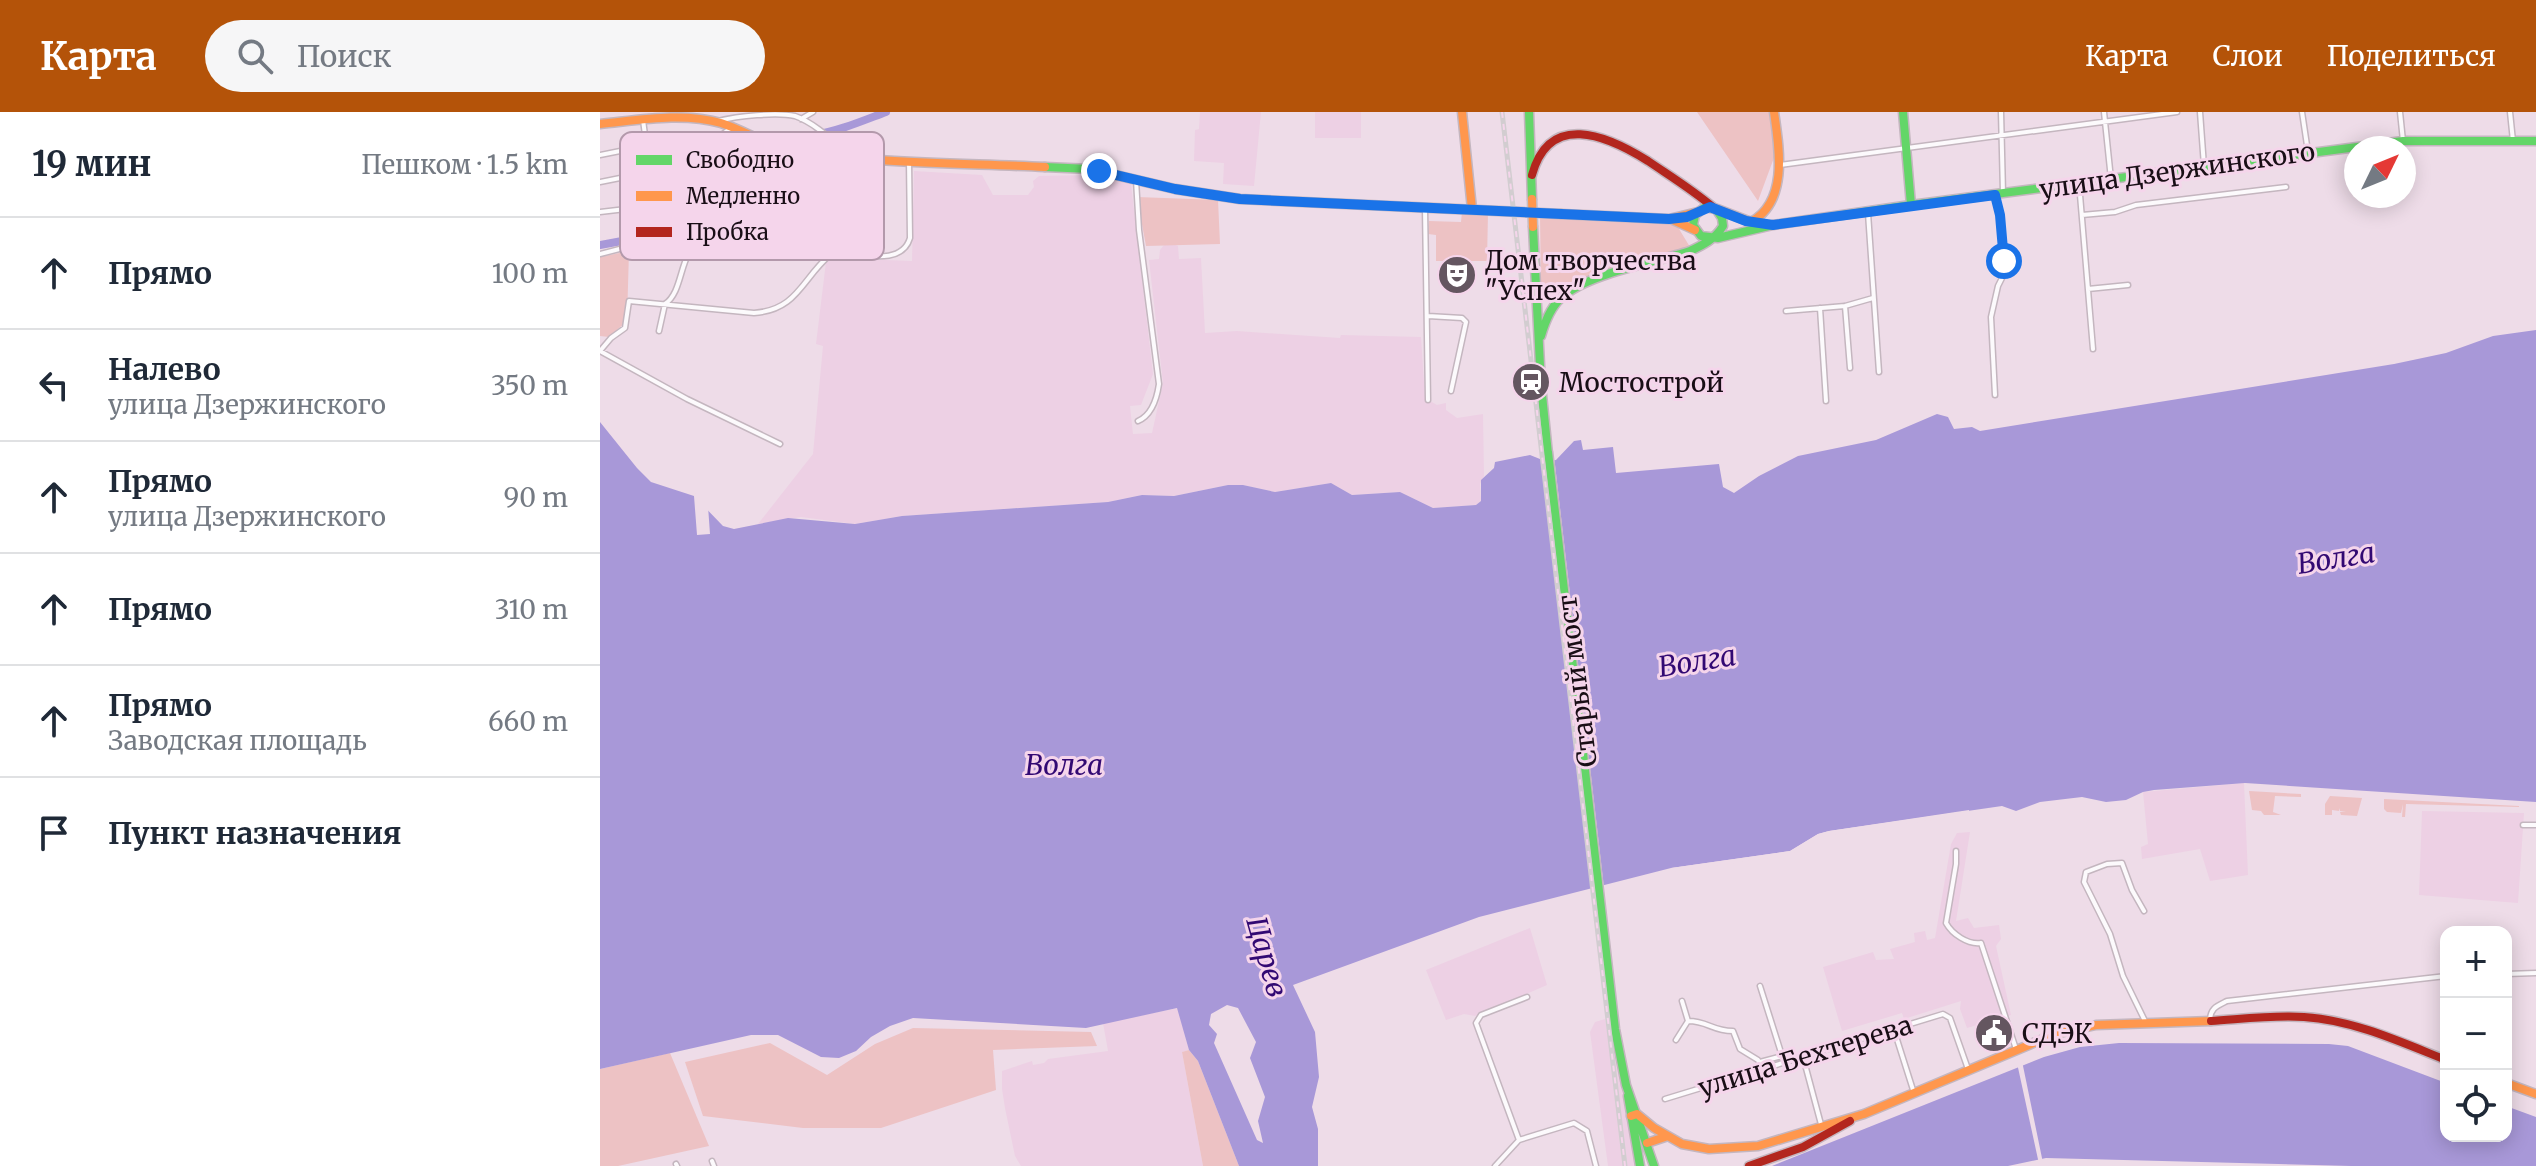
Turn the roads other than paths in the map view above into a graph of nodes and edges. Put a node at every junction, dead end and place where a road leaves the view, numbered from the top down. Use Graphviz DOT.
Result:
graph roads {
  1 [pos="813,112"];
  2 [pos="1462,112"];
  3 [pos="1529,112"];
  4 [pos="1774,112"];
  5 [pos="1903,112"];
  6 [pos="2001,112"];
  7 [pos="2104,112"];
  8 [pos="2177,112"];
  9 [pos="2200,112"];
  10 [pos="2302,112"];
  11 [pos="2400,112"];
  12 [pos="2510,112"];
  13 [pos="791,113"];
  14 [pos="737,114"];
  15 [pos="801,119"];
  16 [pos="643,120"];
  17 [pos="2105,121"];
  18 [pos="716,122"];
  19 [pos="600,124"];
  20 [pos="732,128"];
  21 [pos="644,132"];
  22 [pos="726,132"];
  23 [pos="741,132"];
  24 [pos="821,132"];
  25 [pos="2001,136"];
  26 [pos="2402,136"];
  27 [pos="2416,141"];
  28 [pos="2513,141"];
  29 [pos="2536,141"];
  30 [pos="1907,146"];
  31 [pos="2344,148"];
  32 [pos="620,151"];
  33 [pos="2308,152"];
  34 [pos="600,155"];
  35 [pos="884,159"];
  36 [pos="909,161"];
  37 [pos="1780,165"];
  38 [pos="2204,166"];
  39 [pos="1532,175"];
  40 [pos="620,178"];
  41 [pos="2111,179"];
  42 [pos="1136,180"];
  43 [pos="600,182"];
  44 [pos="2079,183"];
  45 [pos="2286,187"];
  46 [pos="1999,194"];
  47 [pos="1911,205"];
  48 [pos="1425,208"];
  49 [pos="1715,208"];
  50 [pos="1472,209"];
  51 [pos="620,210"];
  52 [pos="600,212"];
  53 [pos="1698,212"];
  54 [pos="1868,213"];
  55 [pos="2082,215"];
  56 [pos="1669,219"];
  57 [pos="1749,221"];
  58 [pos="1773,225"];
  59 [pos="1696,230"];
  60 [pos="1712,239"];
  61 [pos="620,249"];
  62 [pos="600,254"];
  63 [pos="884,256"];
  64 [pos="685,260"];
  65 [pos="826,260"];
  66 [pos="2128,285"];
  67 [pos="2088,289"];
  68 [pos="1873,298"];
  69 [pos="665,304"];
  70 [pos="1845,306"];
  71 [pos="1820,308"];
  72 [pos="1786,311"];
  73 [pos="1428,316"];
  74 [pos="659,331"];
  75 [pos="2093,349"];
  76 [pos="1540,355"];
  77 [pos="1850,368"];
  78 [pos="1879,372"];
  79 [pos="1451,391"];
  80 [pos="1995,395"];
  81 [pos="1428,400"];
  82 [pos="1826,401"];
  83 [pos="1138,421"];
  84 [pos="780,444"];
  85 [pos="2523,825"];
  86 [pos="2536,825"];
  87 [pos="1956,851"];
  88 [pos="2144,911"];
  89 [pos="2536,973"];
  90 [pos="2512,974"];
  91 [pos="2440,977"];
  92 [pos="1760,986"];
  93 [pos="1527,997"];
  94 [pos="1682,1001"];
  95 [pos="1688,1021"];
  96 [pos="2210,1021"];
  97 [pos="2146,1023"];
  98 [pos="1894,1029"];
  99 [pos="1676,1040"];
  100 [pos="2016,1049"];
  101 [pos="1803,1057"];
  102 [pos="2440,1058"];
  103 [pos="1783,1059"];
  104 [pos="1760,1062"];
  105 [pos="1762,1069"];
  106 [pos="1968,1069"];
  107 [pos="2512,1085"];
  108 [pos="1914,1093"];
  109 [pos="2536,1094"];
  110 [pos="1665,1099"];
  111 [pos="1864,1114"];
  112 [pos="1634,1115"];
  113 [pos="1822,1128"];
  114 [pos="1670,1139"];
  115 [pos="1519,1140"];
  116 [pos="1647,1143"];
  117 [pos="1495,1166"];
  118 [pos="1596,1166"];
  119 [pos="1640,1166"];
  120 [pos="1654,1166"];
  121 [pos="1749,1166"];
  1 -- 15 [label="street"];
  2 -- 50 [label="main road"];
  3 -- 39 [label="main road"];
  4 -- 37 [label="main road"];
  5 -- 30 [label="main road"];
  6 -- 25 [label="street"];
  7 -- 17 [label="street"];
  8 -- 17 [label="street"];
  9 -- 38 [label="street"];
  10 -- 33 [label="street"];
  11 -- 26 [label="street"];
  12 -- 28 [label="street"];
  13 -- 14 [label="street"];
  13 -- 15 [label="street"];
  14 -- 18 [label="street"];
  15 -- 24 [label="street"];
  16 -- 18 [label="main road"];
  16 -- 19 [label="main road"];
  16 -- 21 [label="street"];
  17 -- 25 [label="street"];
  17 -- 41 [label="street"];
  18 -- 20 [label="main road"];
  20 -- 22 [label="street"];
  20 -- 23 [label="main road"];
  25 -- 30 [label="street"];
  25 -- 46 [label="street"];
  27 -- 28 [label="main road, улица Дзержинского"];
  28 -- 29 [label="main road, улица Дзержинского"];
  30 -- 37 [label="street"];
  30 -- 47 [label="main road"];
  31 -- 33 [label="main road, улица Дзержинского"];
  32 -- 34 [label="street"];
  33 -- 38 [label="main road, улица Дзержинского"];
  35 -- 36 [label="main road"];
  36 -- 42 [label="main road"];
  36 -- 63 [label="street"];
  37 -- 57 [label="main road"];
  38 -- 41 [label="main road, улица Дзержинского"];
  39 -- 49 [label="main road"];
  39 -- 76 [label="main road, bridge"];
  40 -- 43 [label="street"];
  41 -- 44 [label="main road, улица Дзержинского"];
  42 -- 48 [label="main road"];
  42 -- 83 [label="street"];
  44 -- 46 [label="main road, улица Дзержинского"];
  44 -- 55 [label="street"];
  45 -- 55 [label="street"];
  46 -- 47 [label="main road, улица Дзержинского"];
  46 -- 80 [label="street"];
  47 -- 54 [label="main road, улица Дзержинского"];
  48 -- 50 [label="main road"];
  48 -- 73 [label="street"];
  49 -- 53 [label="main road"];
  49 -- 57 [label="main road"];
  49 -- 60 [label="main road"];
  50 -- 56 [label="main road"];
  51 -- 52 [label="street"];
  53 -- 56 [label="main road"];
  53 -- 59 [label="main road"];
  54 -- 58 [label="main road, улица Дзержинского"];
  54 -- 68 [label="street"];
  55 -- 67 [label="street"];
  56 -- 59 [label="main road"];
  57 -- 58 [label="street"];
  58 -- 60 [label="main road, улица Дзержинского"];
  59 -- 60 [label="main road"];
  60 -- 76 [label="main road, улица Дзержинского"];
  61 -- 62 [label="street"];
  64 -- 69 [label="street"];
  65 -- 69 [label="street"];
  66 -- 67 [label="street"];
  67 -- 75 [label="street"];
  68 -- 70 [label="street"];
  68 -- 78 [label="street"];
  69 -- 74 [label="street"];
  69 -- 84 [label="street"];
  70 -- 71 [label="street"];
  70 -- 77 [label="street"];
  71 -- 72 [label="street"];
  71 -- 82 [label="street"];
  73 -- 79 [label="street"];
  73 -- 81 [label="street"];
  76 -- 112 [label="main road, Старый мост"];
  85 -- 86 [label="street"];
  87 -- 100 [label="street"];
  88 -- 97 [label="street"];
  89 -- 90 [label="street"];
  91 -- 96 [label="street"];
  92 -- 103 [label="street"];
  93 -- 115 [label="street"];
  94 -- 95 [label="street"];
  95 -- 99 [label="street"];
  95 -- 104 [label="street"];
  96 -- 97 [label="main road"];
  96 -- 102 [label="main road"];
  97 -- 100 [label="main road"];
  98 -- 101 [label="street, улица Бехтерева"];
  98 -- 106 [label="street, улица Бехтерева"];
  98 -- 108 [label="street"];
  100 -- 106 [label="main road"];
  101 -- 103 [label="street, улица Бехтерева"];
  101 -- 113 [label="street"];
  103 -- 104 [label="street"];
  103 -- 105 [label="street, улица Бехтерева"];
  104 -- 105 [label="street"];
  105 -- 110 [label="street, улица Бехтерева"];
  106 -- 108 [label="main road"];
  107 -- 109 [label="main road"];
  108 -- 111 [label="main road"];
  111 -- 113 [label="main road"];
  111 -- 121 [label="main road"];
  112 -- 114 [label="main road"];
  112 -- 116 [label="main road, Старый мост"];
  112 -- 119 [label="main road"];
  113 -- 114 [label="main road"];
  114 -- 116 [label="main road"];
  115 -- 117 [label="street"];
  115 -- 118 [label="street"];
  116 -- 120 [label="main road, Старый мост"];
}
